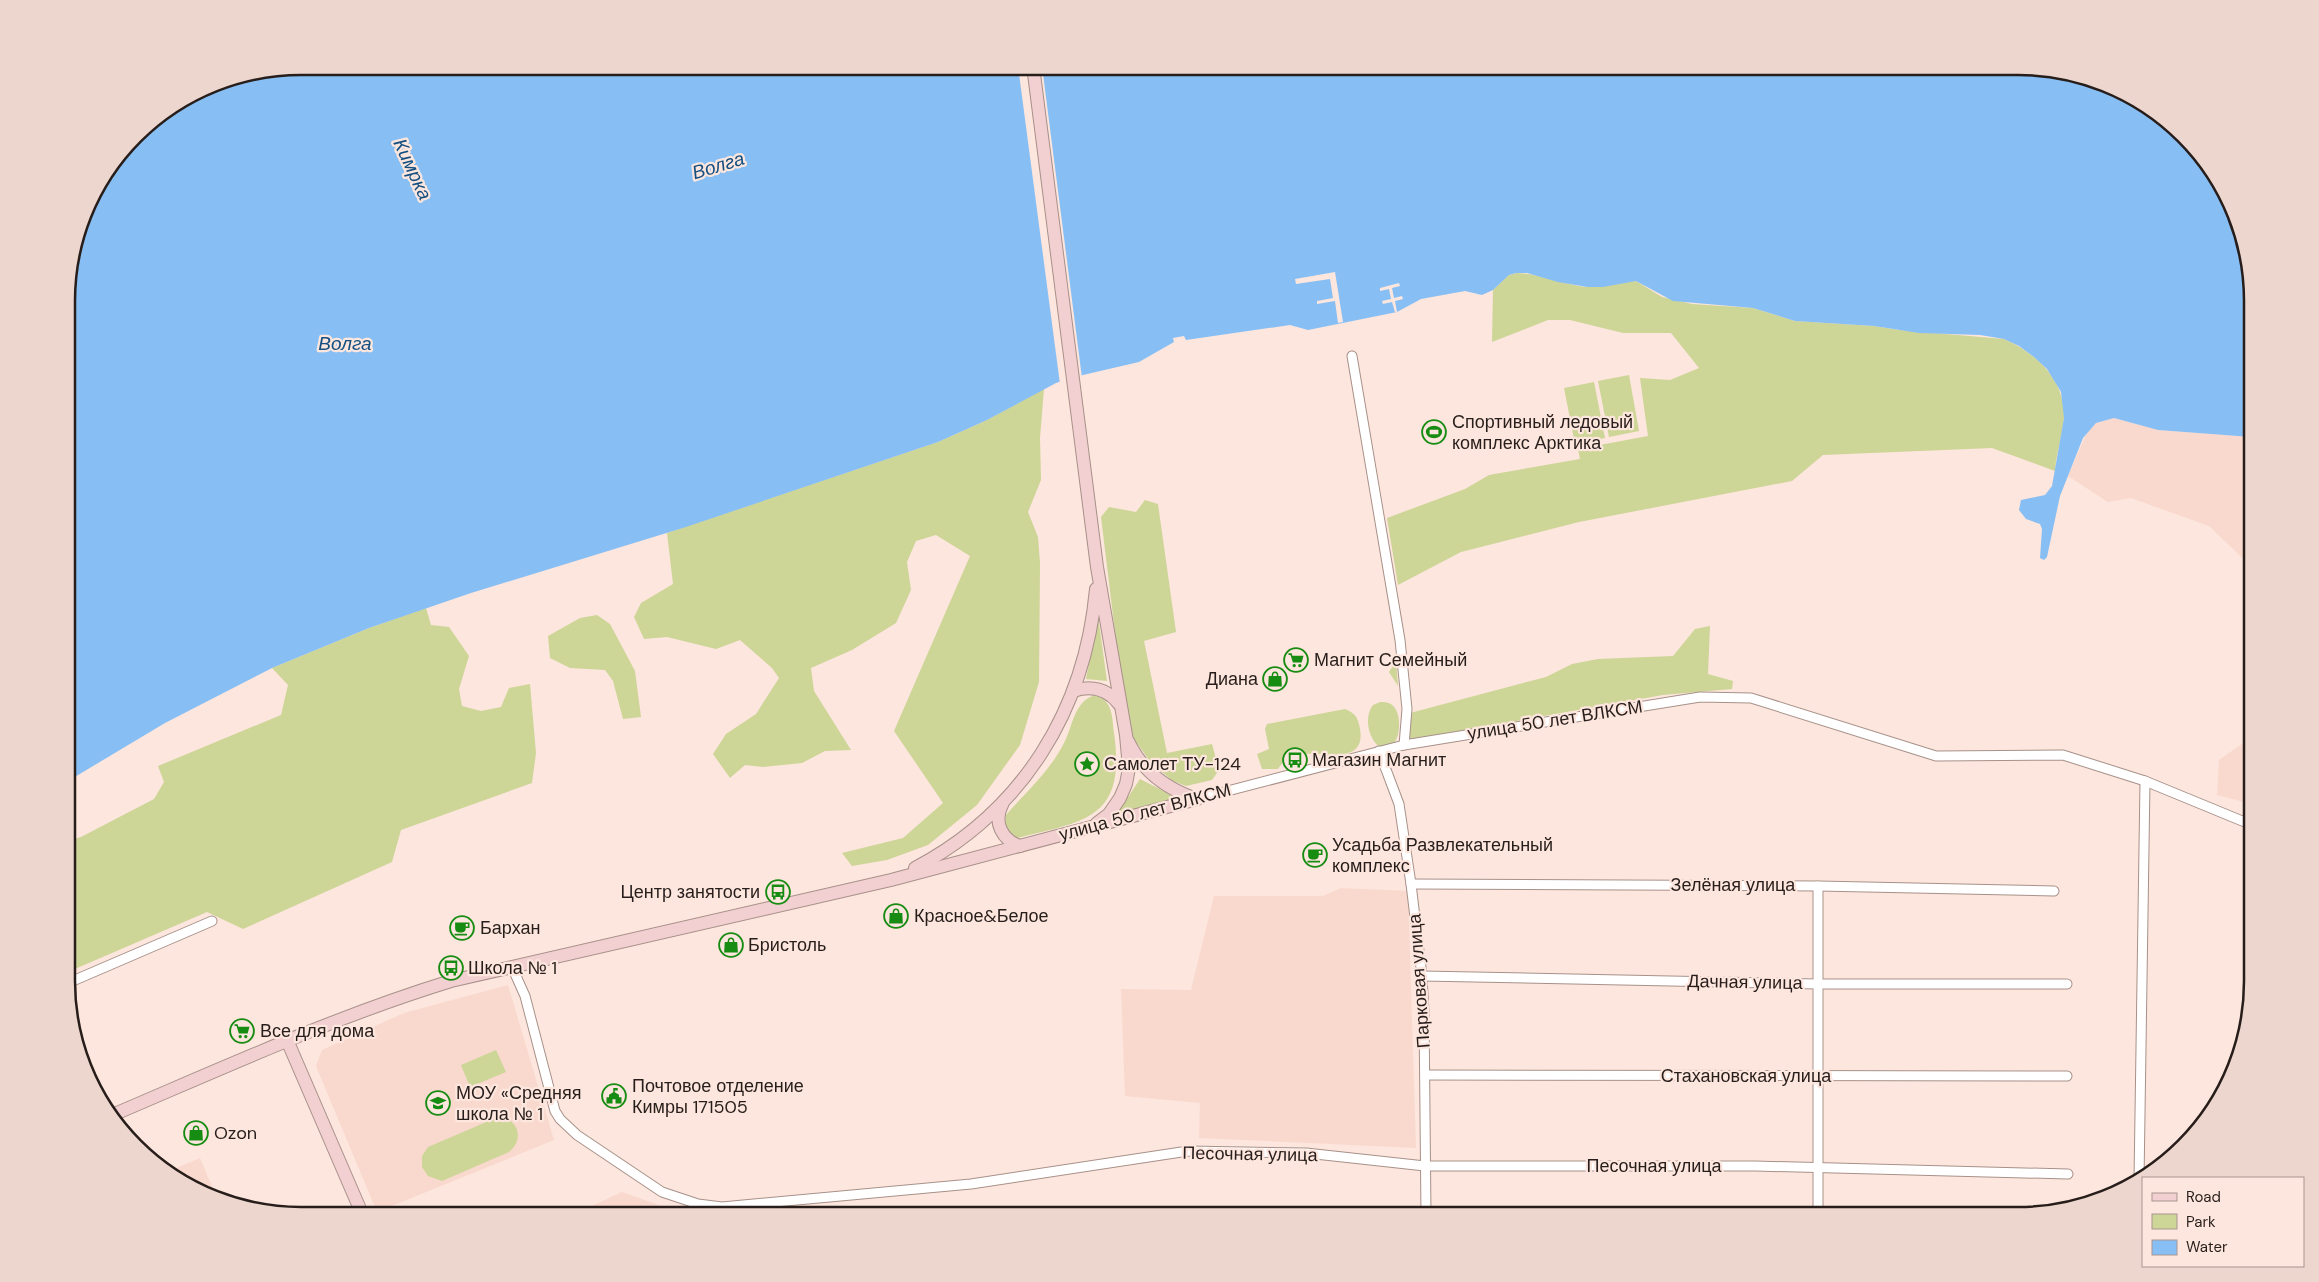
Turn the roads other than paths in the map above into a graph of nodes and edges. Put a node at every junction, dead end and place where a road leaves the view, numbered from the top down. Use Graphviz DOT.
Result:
graph roads {
  1 [pos="1034,75"];
  2 [pos="1352,356"];
  3 [pos="1097,567"];
  4 [pos="1073,691"];
  5 [pos="1120,704"];
  6 [pos="1126,735"];
  7 [pos="1404,745"];
  8 [pos="1379,751"];
  9 [pos="2145,781"];
  10 [pos="1197,799"];
  11 [pos="1002,805"];
  12 [pos="2244,822"];
  13 [pos="1089,827"];
  14 [pos="1020,846"];
  15 [pos="891,880"];
  16 [pos="1411,884"];
  17 [pos="1818,886"];
  18 [pos="2054,891"];
  19 [pos="212,921"];
  20 [pos="512,967"];
  21 [pos="1422,976"];
  22 [pos="75,980"];
  23 [pos="1818,984"];
  24 [pos="2067,984"];
  25 [pos="287,1040"];
  26 [pos="1425,1075"];
  27 [pos="1818,1076"];
  28 [pos="2067,1076"];
  29 [pos="118,1113"];
  30 [pos="1425,1166"];
  31 [pos="1818,1168"];
  32 [pos="2139,1172"];
  33 [pos="2068,1174"];
  34 [pos="359,1207"];
  35 [pos="1426,1207"];
  36 [pos="1818,1207"];
  1 -- 3 [label="main road"];
  2 -- 7 [label="street"];
  3 -- 4 [label="main road"];
  3 -- 5 [label="main road"];
  4 -- 5 [label="main road"];
  4 -- 11 [label="main road"];
  5 -- 6 [label="main road"];
  6 -- 10 [label="main road"];
  6 -- 13 [label="main road"];
  7 -- 8 [label="street, улица 50 лет ВЛКСМ"];
  7 -- 9 [label="street, улица 50 лет ВЛКСМ"];
  8 -- 10 [label="street, улица 50 лет ВЛКСМ"];
  8 -- 16 [label="street, Парковая улица"];
  9 -- 12 [label="street, улица 50 лет ВЛКСМ"];
  9 -- 32 [label="street"];
  10 -- 13 [label="main road, улица 50 лет ВЛКСМ"];
  11 -- 14 [label="main road"];
  11 -- 15 [label="main road"];
  13 -- 14 [label="main road, улица 50 лет ВЛКСМ"];
  14 -- 15 [label="main road, улица 50 лет ВЛКСМ"];
  15 -- 20 [label="main road, улица 50 лет ВЛКСМ"];
  16 -- 17 [label="street, Зелёная улица"];
  16 -- 21 [label="street, Парковая улица"];
  17 -- 18 [label="street, Зелёная улица"];
  17 -- 23 [label="street"];
  19 -- 22 [label="street"];
  20 -- 25 [label="main road, улица 50 лет ВЛКСМ"];
  20 -- 30 [label="street, Песочная улица"];
  21 -- 23 [label="street, Дачная улица"];
  21 -- 26 [label="street, Парковая улица"];
  23 -- 24 [label="street, Дачная улица"];
  23 -- 27 [label="street"];
  25 -- 29 [label="main road, улица 50 лет ВЛКСМ"];
  25 -- 34 [label="main road"];
  26 -- 27 [label="street, Стахановская улица"];
  26 -- 30 [label="street, Парковая улица"];
  27 -- 28 [label="street, Стахановская улица"];
  27 -- 31 [label="street"];
  30 -- 31 [label="street, Песочная улица"];
  30 -- 35 [label="street, Парковая улица"];
  31 -- 33 [label="street, Песочная улица"];
  31 -- 36 [label="street"];
}
